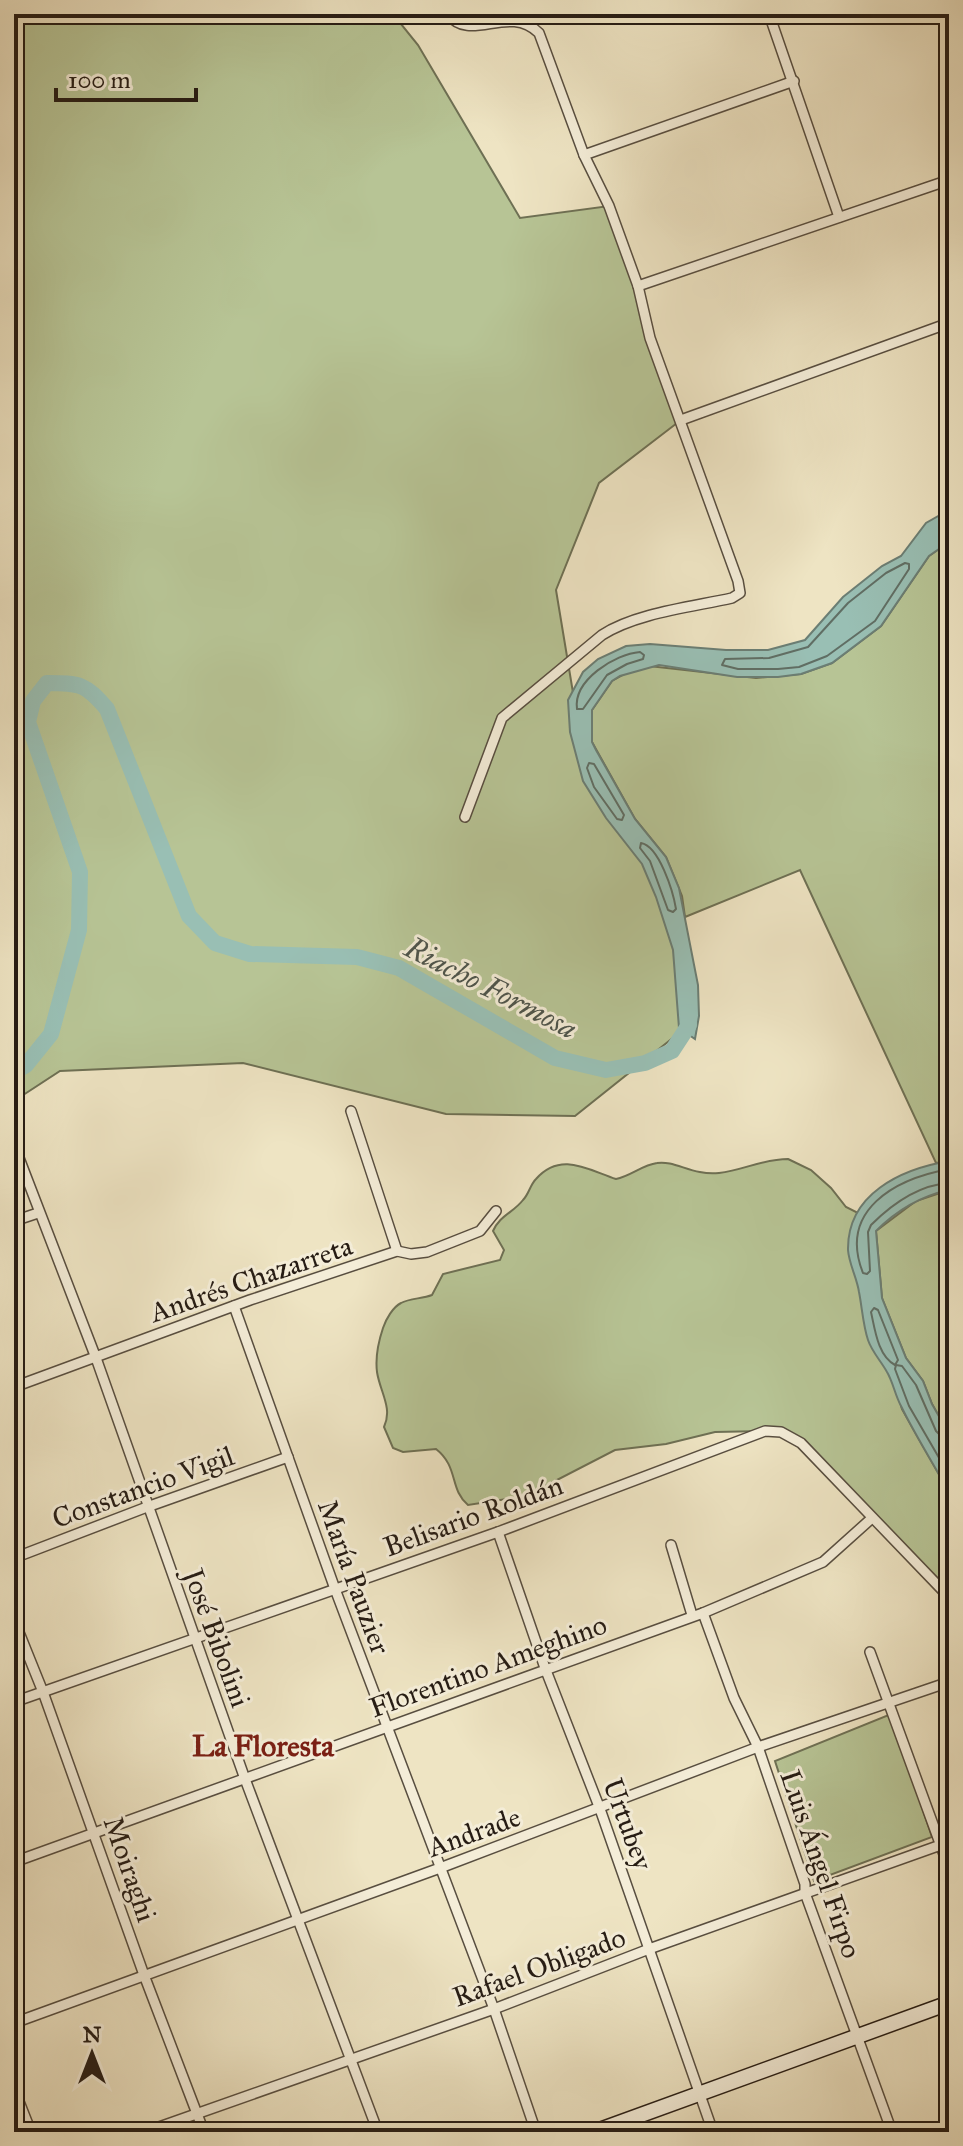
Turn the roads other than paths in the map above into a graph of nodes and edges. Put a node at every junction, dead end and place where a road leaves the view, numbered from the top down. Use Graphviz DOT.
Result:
graph roads {
  1 [pos="448,14"];
  2 [pos="769,14"];
  3 [pos="794,81"];
  4 [pos="584,155"];
  5 [pos="949,180"];
  6 [pos="839,217"];
  7 [pos="638,286"];
  8 [pos="949,323"];
  9 [pos="681,420"];
  10 [pos="465,817"];
  11 [pos="351,1111"];
  12 [pos="19,1158"];
  13 [pos="496,1211"];
  14 [pos="38,1213"];
  15 [pos="14,1221"];
  16 [pos="397,1251"];
  17 [pos="234,1306"];
  18 [pos="96,1358"];
  19 [pos="14,1387"];
  20 [pos="288,1457"];
  21 [pos="147,1507"];
  22 [pos="872,1518"];
  23 [pos="498,1532"];
  24 [pos="671,1545"];
  25 [pos="14,1558"];
  26 [pos="335,1589"];
  27 [pos="949,1597"];
  28 [pos="703,1613"];
  29 [pos="692,1615"];
  30 [pos="14,1620"];
  31 [pos="194,1638"];
  32 [pos="870,1652"];
  33 [pos="545,1668"];
  34 [pos="949,1682"];
  35 [pos="43,1692"];
  36 [pos="14,1702"];
  37 [pos="889,1702"];
  38 [pos="386,1726"];
  39 [pos="758,1747"];
  40 [pos="245,1779"];
  41 [pos="600,1809"];
  42 [pos="94,1832"];
  43 [pos="945,1843"];
  44 [pos="14,1862"];
  45 [pos="440,1868"];
  46 [pos="949,1868"];
  47 [pos="805,1893"];
  48 [pos="297,1919"];
  49 [pos="649,1949"];
  50 [pos="144,1975"];
  51 [pos="949,2003"];
  52 [pos="494,2009"];
  53 [pos="14,2023"];
  54 [pos="857,2036"];
  55 [pos="351,2058"];
  56 [pos="14,2089"];
  57 [pos="699,2093"];
  58 [pos="197,2113"];
  59 [pos="31,2132"];
  60 [pos="145,2132"];
  61 [pos="204,2132"];
  62 [pos="378,2132"];
  63 [pos="536,2132"];
  64 [pos="594,2132"];
  65 [pos="713,2132"];
  66 [pos="892,2132"];
  1 -- 4 [label="street"];
  2 -- 3 [label="street"];
  3 -- 4 [label="street"];
  3 -- 6 [label="street"];
  4 -- 7 [label="street"];
  5 -- 6 [label="street"];
  6 -- 7 [label="street"];
  7 -- 9 [label="street"];
  8 -- 9 [label="street"];
  9 -- 10 [label="street"];
  11 -- 16 [label="street"];
  12 -- 14 [label="street, José Bibolini"];
  13 -- 16 [label="street, Andrés Chazarreta"];
  14 -- 15 [label="street"];
  14 -- 18 [label="street, José Bibolini"];
  16 -- 17 [label="street, Andrés Chazarreta"];
  17 -- 18 [label="street, Andrés Chazarreta"];
  17 -- 20 [label="street, María Pauzier"];
  18 -- 19 [label="street, Andrés Chazarreta"];
  18 -- 21 [label="street, José Bibolini"];
  20 -- 21 [label="street, Constancio Vigil"];
  20 -- 26 [label="street, María Pauzier"];
  21 -- 25 [label="street, Constancio Vigil"];
  21 -- 31 [label="street, José Bibolini"];
  22 -- 23 [label="street, Belisario Roldán"];
  22 -- 27 [label="street"];
  22 -- 28 [label="street, Florentino Ameghino"];
  23 -- 26 [label="street, Belisario Roldán"];
  23 -- 33 [label="street, Urtubey"];
  24 -- 29 [label="street"];
  26 -- 31 [label="street, Belisario Roldán"];
  26 -- 38 [label="street, María Pauzier"];
  28 -- 29 [label="street, Florentino Ameghino"];
  28 -- 39 [label="street, Luis Ángel Firpo"];
  29 -- 33 [label="street, Florentino Ameghino"];
  30 -- 35 [label="street, Moiraghi"];
  31 -- 35 [label="street, Belisario Roldán"];
  31 -- 40 [label="street, José Bibolini"];
  32 -- 37 [label="street"];
  33 -- 38 [label="street, Florentino Ameghino"];
  33 -- 41 [label="street, Urtubey"];
  34 -- 37 [label="street, Andrade"];
  35 -- 36 [label="street, Belisario Roldán"];
  35 -- 42 [label="street, Moiraghi"];
  37 -- 39 [label="street, Andrade"];
  37 -- 43 [label="street"];
  38 -- 40 [label="street, Florentino Ameghino"];
  38 -- 45 [label="street, María Pauzier"];
  39 -- 41 [label="street, Andrade"];
  39 -- 47 [label="street, Luis Ángel Firpo"];
  40 -- 42 [label="street, Florentino Ameghino"];
  40 -- 48 [label="street, José Bibolini"];
  41 -- 45 [label="street, Andrade"];
  41 -- 49 [label="street, Urtubey"];
  42 -- 44 [label="street, Florentino Ameghino"];
  42 -- 50 [label="street, Moiraghi"];
  43 -- 46 [label="street"];
  43 -- 47 [label="street, Rafael Obligado"];
  45 -- 48 [label="street, Andrade"];
  45 -- 52 [label="street, María Pauzier"];
  47 -- 49 [label="street, Rafael Obligado"];
  47 -- 54 [label="street, Luis Ángel Firpo"];
  48 -- 50 [label="street, Andrade"];
  48 -- 55 [label="street, José Bibolini"];
  49 -- 52 [label="street, Rafael Obligado"];
  49 -- 57 [label="street, Urtubey"];
  50 -- 53 [label="street, Andrade"];
  50 -- 58 [label="street, Moiraghi"];
  51 -- 54 [label="main road"];
  52 -- 55 [label="street, Rafael Obligado"];
  52 -- 63 [label="street, María Pauzier"];
  54 -- 57 [label="main road"];
  54 -- 66 [label="street, Luis Ángel Firpo"];
  55 -- 58 [label="street, Rafael Obligado"];
  55 -- 62 [label="street, José Bibolini"];
  56 -- 59 [label="street"];
  57 -- 64 [label="main road"];
  57 -- 65 [label="street, Urtubey"];
  58 -- 60 [label="street, Rafael Obligado"];
  58 -- 61 [label="street, Moiraghi"];
}
